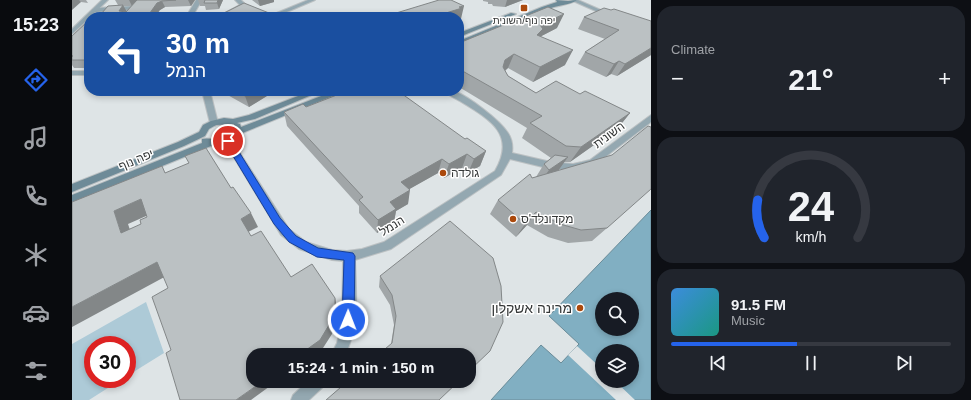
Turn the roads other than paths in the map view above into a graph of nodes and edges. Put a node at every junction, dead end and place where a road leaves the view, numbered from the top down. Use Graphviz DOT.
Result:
graph roads {
  1 [pos="97,0"];
  2 [pos="105,0"];
  3 [pos="199,0"];
  4 [pos="238,0"];
  5 [pos="312,0"];
  6 [pos="551,0"];
  7 [pos="556,0"];
  8 [pos="570,1"];
  9 [pos="95,10"];
  10 [pos="131,12"];
  11 [pos="192,12"];
  12 [pos="230,12"];
  13 [pos="282,12"];
  14 [pos="617,18"];
  15 [pos="84,21"];
  16 [pos="72,23"];
  17 [pos="72,32"];
  18 [pos="464,33"];
  19 [pos="464,41"];
  20 [pos="72,73"];
  21 [pos="84,73"];
  22 [pos="207,96"];
  23 [pos="304,96"];
  24 [pos="328,96"];
  25 [pos="456,96"];
  26 [pos="651,118"];
  27 [pos="233,122"];
  28 [pos="214,123"];
  29 [pos="238,132"];
  30 [pos="202,134"];
  31 [pos="228,141"];
  32 [pos="210,143"];
  33 [pos="509,156"];
  34 [pos="72,188"];
  35 [pos="72,199"];
  36 [pos="350,256"];
  37 [pos="341,348"];
  38 [pos="311,388"];
  39 [pos="298,400"];
  1 -- 16 [label="street"];
  2 -- 9 [label="street"];
  3 -- 11 [label="street"];
  4 -- 12 [label="street"];
  5 -- 13 [label="street"];
  6 -- 18 [label="main road"];
  7 -- 8 [label="main road"];
  8 -- 14 [label="street"];
  8 -- 19 [label="main road"];
  9 -- 10 [label="street"];
  15 -- 17 [label="street"];
  20 -- 21 [label="street"];
  22 -- 28 [label="street"];
  23 -- 27 [label="main road"];
  24 -- 29 [label="main road"];
  25 -- 33 [label="street"];
  26 -- 33 [label="street, השונית"];
  27 -- 28 [label="main road"];
  27 -- 29 [label="main road"];
  28 -- 30 [label="main road, יפה נוף"];
  29 -- 31 [label="main road"];
  30 -- 32 [label="main road"];
  30 -- 34 [label="main road, יפה נוף"];
  31 -- 32 [label="main road, יפה נוף"];
  31 -- 36 [label="street, הנמל"];
  32 -- 35 [label="main road, יפה נוף"];
  33 -- 36 [label="street, הנמל"];
  36 -- 37 [label="street"];
  38 -- 39 [label="street"];
}
